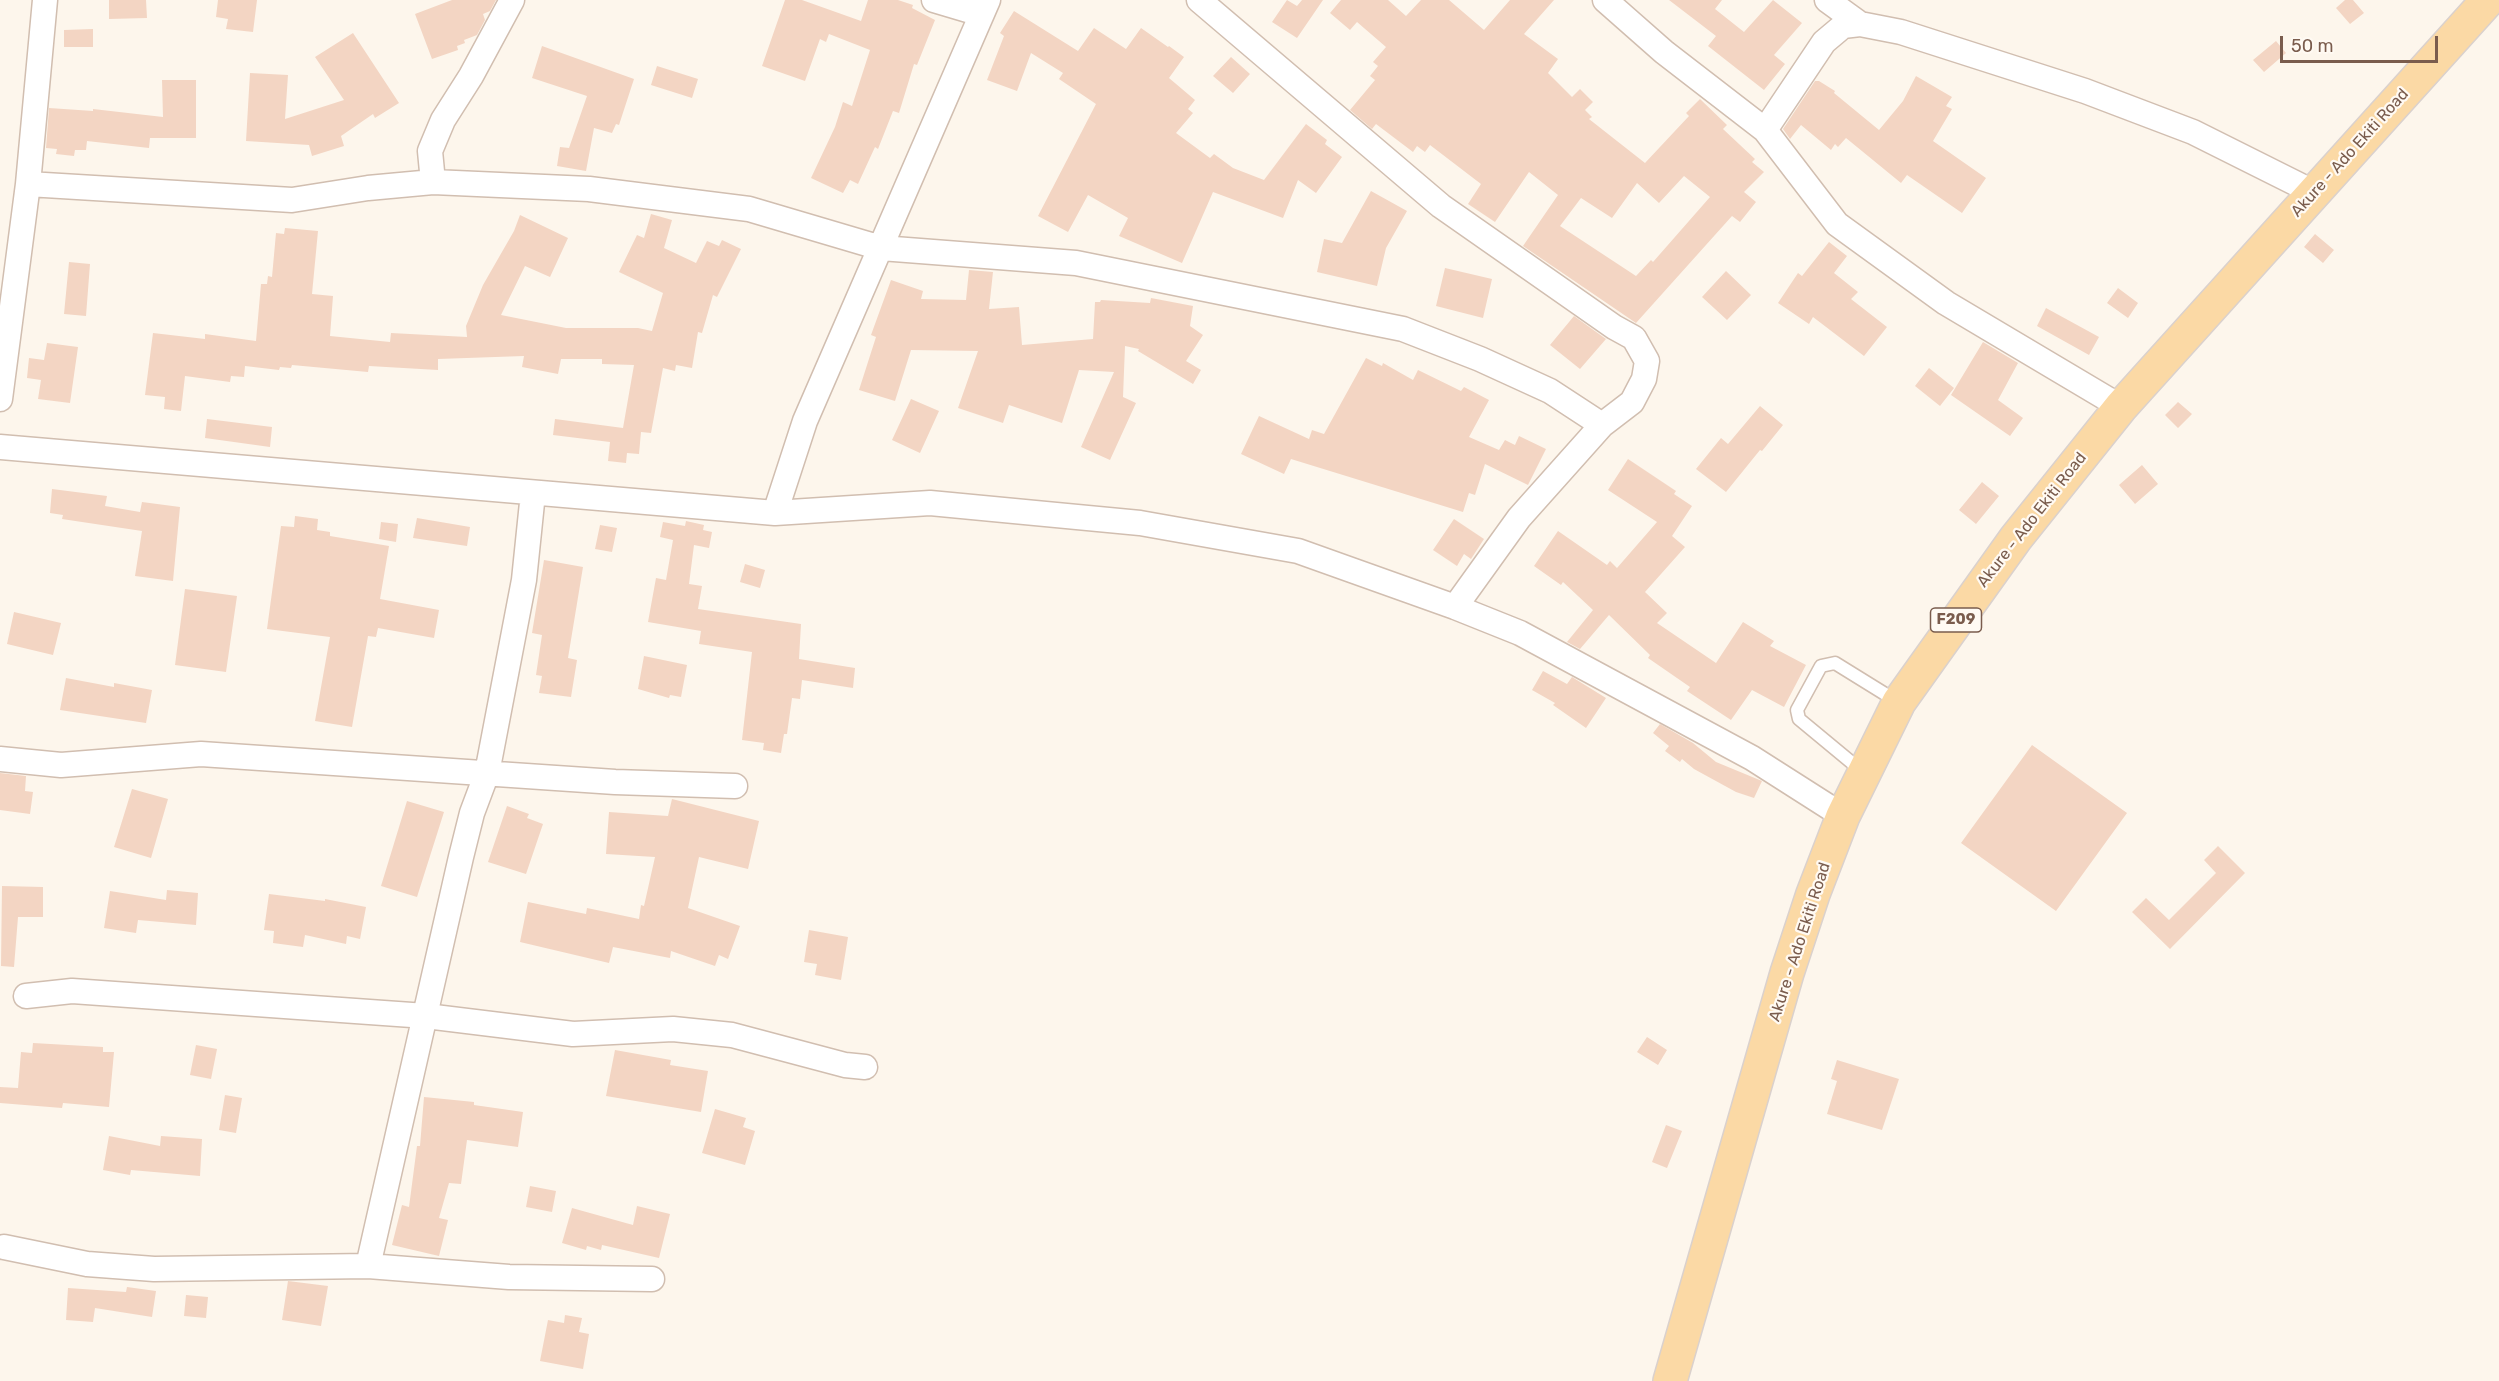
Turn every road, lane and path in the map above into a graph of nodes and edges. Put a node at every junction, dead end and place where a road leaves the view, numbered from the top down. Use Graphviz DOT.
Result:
graph roads {
  1 [pos="45,0"];
  2 [pos="512,0"];
  3 [pos="934,0"];
  4 [pos="1605,0"];
  5 [pos="1827,0"];
  6 [pos="2487,0"];
  7 [pos="1213,4"];
  8 [pos="985,7"];
  9 [pos="1860,24"];
  10 [pos="1765,130"];
  11 [pos="433,182"];
  12 [pos="28,184"];
  13 [pos="2315,193"];
  14 [pos="881,248"];
  15 [pos="0,399"];
  16 [pos="2121,407"];
  17 [pos="1602,424"];
  18 [pos="0,447"];
  19 [pos="533,493"];
  20 [pos="775,513"];
  21 [pos="1455,606"];
  22 [pos="1899,702"];
  23 [pos="0,759"];
  24 [pos="487,772"];
  25 [pos="1864,773"];
  26 [pos="735,786"];
  27 [pos="1843,816"];
  28 [pos="26,996"];
  29 [pos="426,1016"];
  30 [pos="865,1067"];
  31 [pos="4,1247"];
  32 [pos="368,1266"];
  33 [pos="652,1279"];
  34 [pos="1670,1381"];
  1 -- 12 [label="street"];
  2 -- 11 [label="street"];
  3 -- 8 [label="street"];
  4 -- 10 [label="street"];
  5 -- 9 [label="street"];
  6 -- 13 [label="main road, Akure - Ado Ekiti Road / F209"];
  7 -- 17 [label="street"];
  8 -- 14 [label="street"];
  9 -- 10 [label="street"];
  9 -- 13 [label="street"];
  10 -- 16 [label="street"];
  11 -- 12 [label="street"];
  11 -- 14 [label="street"];
  12 -- 15 [label="street"];
  13 -- 16 [label="main road, Akure - Ado Ekiti Road / F209"];
  14 -- 17 [label="street"];
  14 -- 20 [label="street"];
  16 -- 22 [label="main road, Akure - Ado Ekiti Road / F209"];
  17 -- 21 [label="street"];
  18 -- 19 [label="street"];
  19 -- 20 [label="street"];
  19 -- 24 [label="street"];
  20 -- 21 [label="street"];
  21 -- 27 [label="street"];
  22 -- 25 [label="main road, Akure - Ado Ekiti Road / F209"];
  22 -- 25 [label="lane"];
  23 -- 24 [label="street"];
  24 -- 26 [label="street"];
  24 -- 29 [label="street"];
  25 -- 27 [label="main road, Akure - Ado Ekiti Road / F209"];
  27 -- 34 [label="main road, Akure - Ado Ekiti Road / F209"];
  28 -- 29 [label="street"];
  29 -- 30 [label="street"];
  29 -- 32 [label="street"];
  31 -- 32 [label="street"];
  32 -- 33 [label="street"];
}
